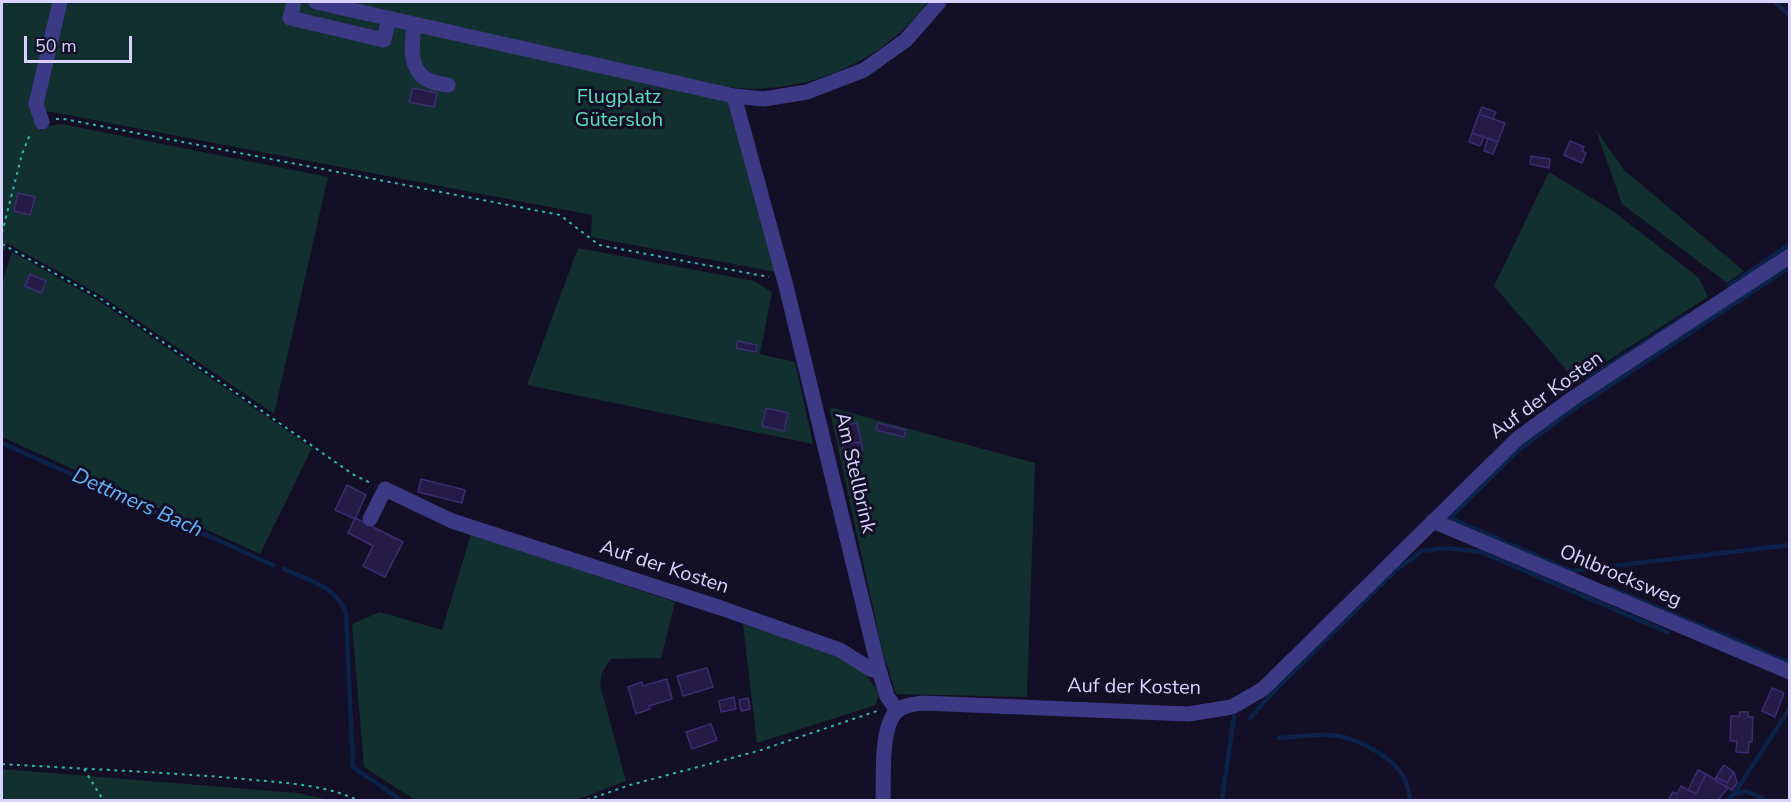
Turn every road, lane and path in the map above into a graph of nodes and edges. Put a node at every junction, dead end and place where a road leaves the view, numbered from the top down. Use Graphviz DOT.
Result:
graph roads {
  1 [pos="60,2"];
  2 [pos="294,2"];
  3 [pos="316,2"];
  4 [pos="939,2"];
  5 [pos="389,18"];
  6 [pos="414,24"];
  7 [pos="448,86"];
  8 [pos="734,96"];
  9 [pos="42,123"];
  10 [pos="2,233"];
  11 [pos="2,244"];
  12 [pos="1790,256"];
  13 [pos="786,286"];
  14 [pos="385,489"];
  15 [pos="370,519"];
  16 [pos="1433,521"];
  17 [pos="879,670"];
  18 [pos="1790,672"];
  19 [pos="897,711"];
  20 [pos="2,764"];
  21 [pos="84,769"];
  22 [pos="103,801"];
  23 [pos="357,801"];
  24 [pos="587,801"];
  25 [pos="883,801"];
  1 -- 9 [label="street"];
  2 -- 5 [label="street"];
  3 -- 5 [label="street"];
  4 -- 8 [label="street"];
  5 -- 6 [label="street"];
  6 -- 7 [label="street"];
  6 -- 8 [label="street"];
  8 -- 13 [label="street, Am Stellbrink"];
  9 -- 10 [label="path"];
  9 -- 13 [label="path"];
  11 -- 14 [label="path"];
  12 -- 16 [label="street, Auf der Kosten"];
  13 -- 17 [label="street, Am Stellbrink"];
  14 -- 15 [label="street"];
  14 -- 17 [label="street, Auf der Kosten"];
  16 -- 18 [label="street, Ohlbrocksweg"];
  16 -- 19 [label="street, Auf der Kosten"];
  17 -- 19 [label="street"];
  19 -- 24 [label="path"];
  19 -- 25 [label="street"];
  20 -- 21 [label="path"];
  21 -- 22 [label="path"];
  21 -- 23 [label="path"];
}
